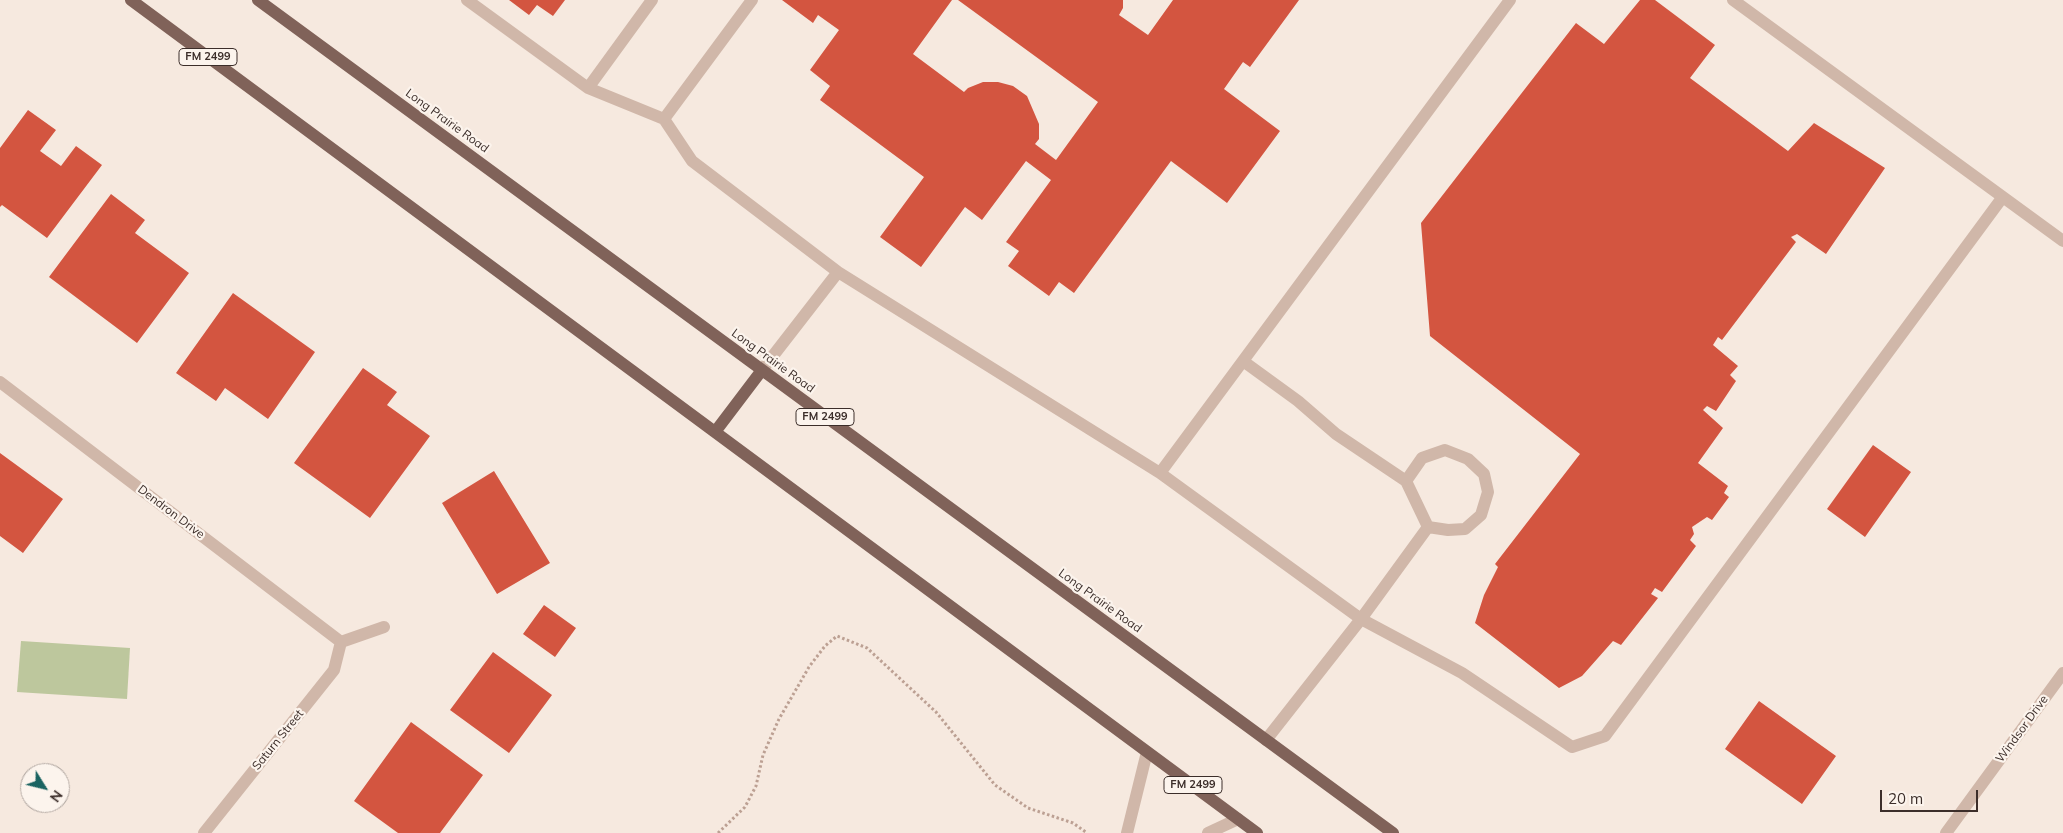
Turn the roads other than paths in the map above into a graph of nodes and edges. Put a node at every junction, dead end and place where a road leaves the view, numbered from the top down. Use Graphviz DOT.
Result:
graph roads {
  1 [pos="131,0"];
  2 [pos="258,0"];
  3 [pos="467,0"];
  4 [pos="652,0"];
  5 [pos="752,0"];
  6 [pos="1510,0"];
  7 [pos="1733,0"];
  8 [pos="588,88"];
  9 [pos="664,118"];
  10 [pos="2002,198"];
  11 [pos="2063,241"];
  12 [pos="838,272"];
  13 [pos="1243,361"];
  14 [pos="762,370"];
  15 [pos="0,382"];
  16 [pos="715,432"];
  17 [pos="1160,472"];
  18 [pos="1406,481"];
  19 [pos="1428,527"];
  20 [pos="1361,619"];
  21 [pos="384,627"];
  22 [pos="341,642"];
  23 [pos="2063,673"];
  24 [pos="1266,740"];
  25 [pos="1147,752"];
  26 [pos="1238,819"];
  27 [pos="204,833"];
  28 [pos="1126,833"];
  29 [pos="1208,833"];
  30 [pos="1257,833"];
  31 [pos="1393,833"];
  32 [pos="1946,833"];
  1 -- 16 [label="main road, FM 2499"];
  2 -- 14 [label="main road, Long Prairie Road / FM 2499"];
  3 -- 8 [label="street"];
  4 -- 8 [label="street"];
  5 -- 9 [label="street"];
  6 -- 13 [label="street"];
  7 -- 10 [label="street"];
  8 -- 9 [label="street"];
  9 -- 12 [label="street"];
  10 -- 11 [label="street"];
  10 -- 20 [label="street"];
  12 -- 14 [label="street"];
  12 -- 17 [label="street"];
  13 -- 17 [label="street"];
  13 -- 18 [label="street"];
  14 -- 16 [label="main road"];
  14 -- 24 [label="main road, Long Prairie Road / FM 2499"];
  15 -- 22 [label="street, Dendron Drive"];
  16 -- 25 [label="main road, FM 2499"];
  17 -- 20 [label="street"];
  18 -- 19 [label="street"];
  18 -- 19 [label="street"];
  19 -- 20 [label="street"];
  20 -- 24 [label="street"];
  21 -- 22 [label="street"];
  22 -- 27 [label="street, Saturn Street"];
  23 -- 32 [label="street, Windsor Drive"];
  24 -- 31 [label="main road, Long Prairie Road / FM 2499"];
  25 -- 26 [label="main road, FM 2499"];
  25 -- 28 [label="street"];
  26 -- 29 [label="street"];
  26 -- 30 [label="main road, FM 2499"];
}
